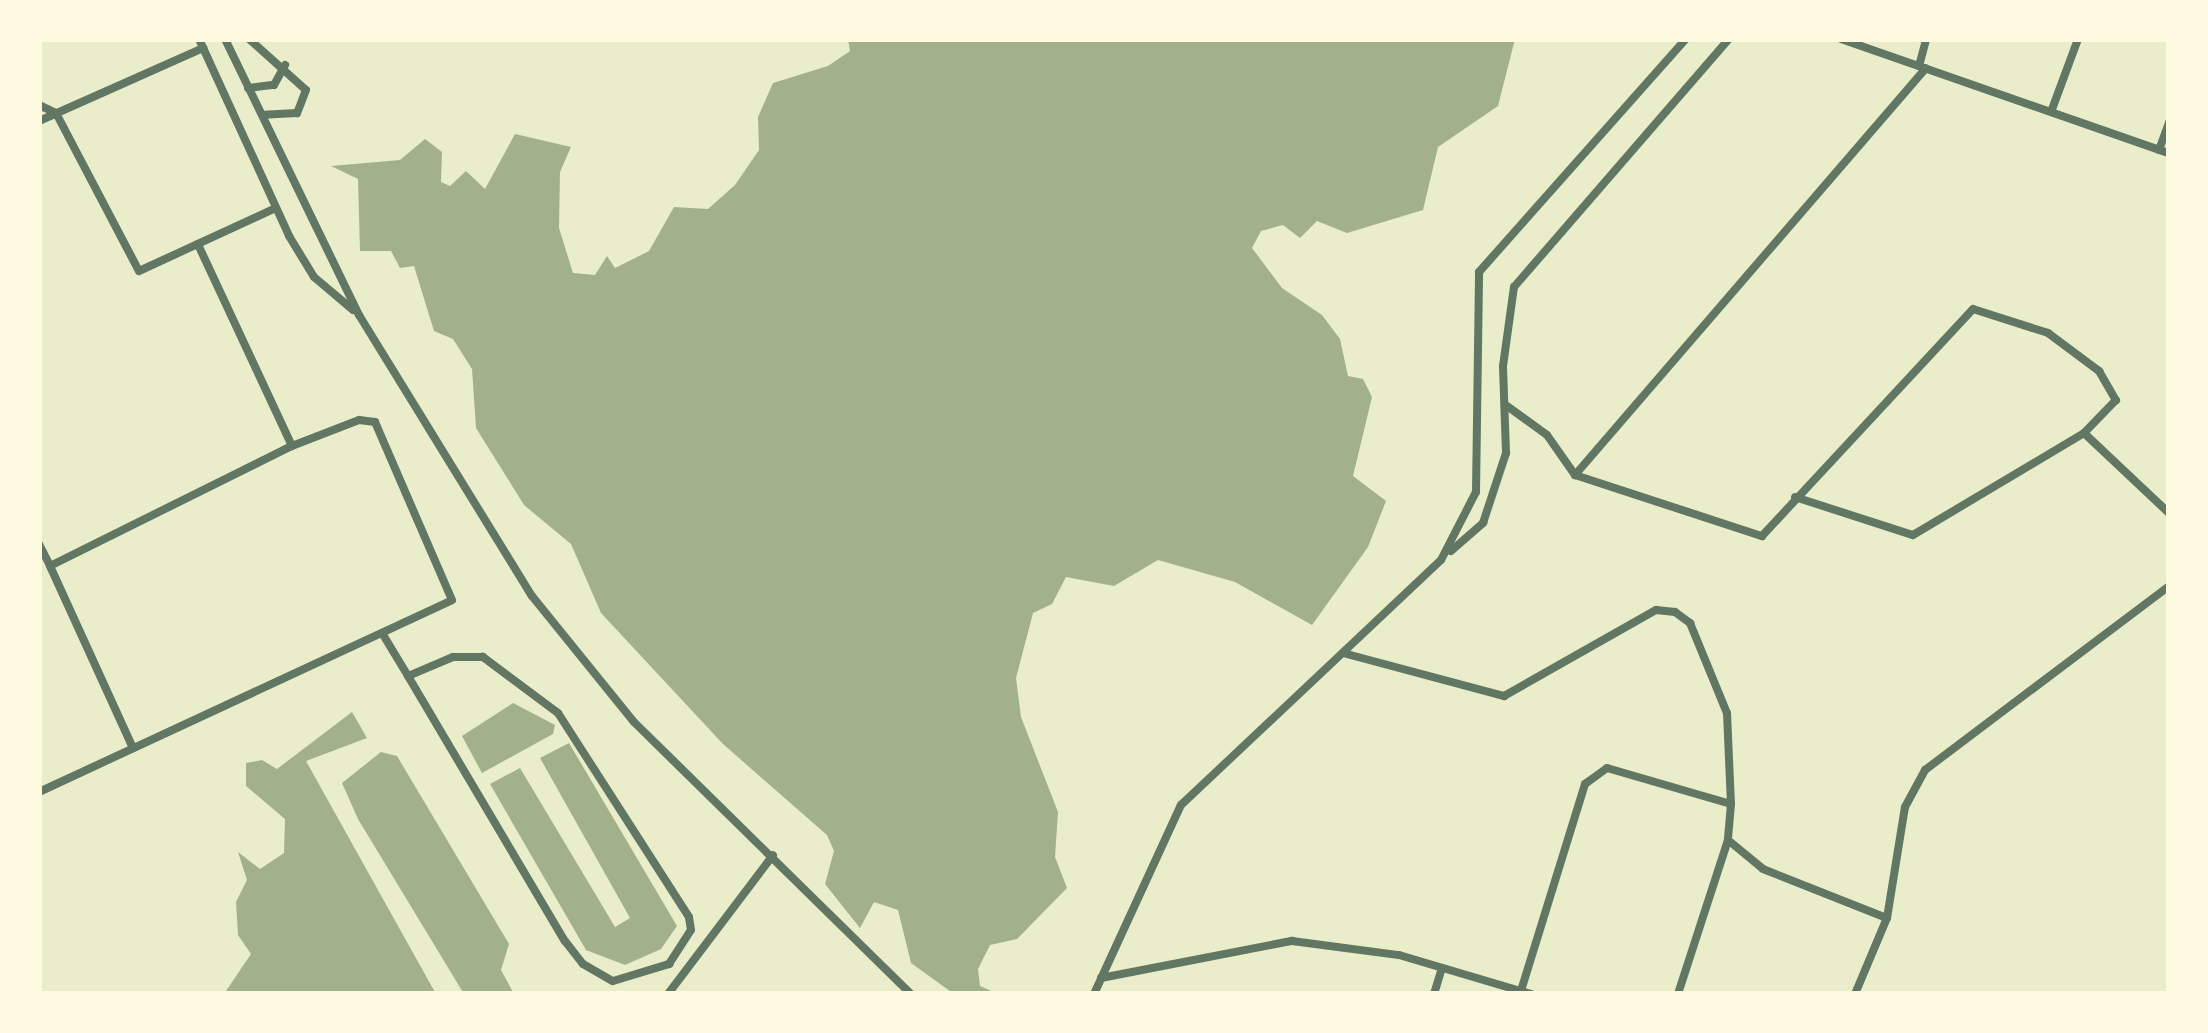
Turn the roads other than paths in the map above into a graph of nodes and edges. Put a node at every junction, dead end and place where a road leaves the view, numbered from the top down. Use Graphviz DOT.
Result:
graph roads {
  1 [pos="225,39"];
  2 [pos="249,39"];
  3 [pos="1686,39"];
  4 [pos="1729,39"];
  5 [pos="1841,39"];
  6 [pos="1927,39"];
  7 [pos="2078,39"];
  8 [pos="1857,42"];
  9 [pos="201,43"];
  10 [pos="285,65"];
  11 [pos="1922,67"];
  12 [pos="248,88"];
  13 [pos="39,105"];
  14 [pos="56,112"];
  15 [pos="2051,112"];
  16 [pos="263,116"];
  17 [pos="39,121"];
  18 [pos="2169,122"];
  19 [pos="2164,152"];
  20 [pos="274,209"];
  21 [pos="198,244"];
  22 [pos="358,315"];
  23 [pos="1507,406"];
  24 [pos="2084,433"];
  25 [pos="292,446"];
  26 [pos="1575,475"];
  27 [pos="1795,497"];
  28 [pos="2169,513"];
  29 [pos="39,544"];
  30 [pos="1441,560"];
  31 [pos="50,566"];
  32 [pos="2169,586"];
  33 [pos="382,633"];
  34 [pos="1342,653"];
  35 [pos="408,676"];
  36 [pos="134,748"];
  37 [pos="39,792"];
  38 [pos="1731,804"];
  39 [pos="1729,840"];
  40 [pos="773,855"];
  41 [pos="1887,918"];
  42 [pos="1442,968"];
  43 [pos="1101,978"];
  44 [pos="1524,993"];
  45 [pos="668,994"];
  46 [pos="911,994"];
  47 [pos="1094,994"];
  48 [pos="1434,994"];
  49 [pos="1678,994"];
  50 [pos="1855,994"];
  1 -- 12 [label="street"];
  2 -- 10 [label="street"];
  3 -- 30 [label="street"];
  4 -- 23 [label="street"];
  5 -- 8 [label="street"];
  6 -- 11 [label="street"];
  7 -- 15 [label="street"];
  8 -- 11 [label="street"];
  9 -- 14 [label="street"];
  9 -- 20 [label="street"];
  10 -- 12 [label="street"];
  10 -- 16 [label="street"];
  11 -- 15 [label="street"];
  11 -- 26 [label="street"];
  12 -- 16 [label="street"];
  13 -- 14 [label="street"];
  14 -- 17 [label="street"];
  14 -- 21 [label="street"];
  15 -- 19 [label="street"];
  16 -- 22 [label="street"];
  18 -- 19 [label="street"];
  20 -- 21 [label="street"];
  20 -- 22 [label="street"];
  21 -- 25 [label="street"];
  22 -- 40 [label="street"];
  23 -- 26 [label="street"];
  23 -- 30 [label="street"];
  24 -- 27 [label="street"];
  24 -- 27 [label="street"];
  24 -- 28 [label="street"];
  25 -- 31 [label="street"];
  25 -- 33 [label="street"];
  26 -- 27 [label="street"];
  29 -- 31 [label="street"];
  30 -- 34 [label="street"];
  31 -- 36 [label="street"];
  32 -- 41 [label="street"];
  33 -- 35 [label="street"];
  33 -- 36 [label="street"];
  34 -- 38 [label="street"];
  34 -- 43 [label="street"];
  35 -- 35 [label="street"];
  36 -- 37 [label="street"];
  38 -- 39 [label="street"];
  38 -- 44 [label="street"];
  39 -- 41 [label="street"];
  39 -- 49 [label="street"];
  40 -- 45 [label="street"];
  40 -- 46 [label="street"];
  41 -- 50 [label="street"];
  42 -- 43 [label="street"];
  42 -- 44 [label="street"];
  42 -- 48 [label="street"];
  43 -- 47 [label="street"];
}
